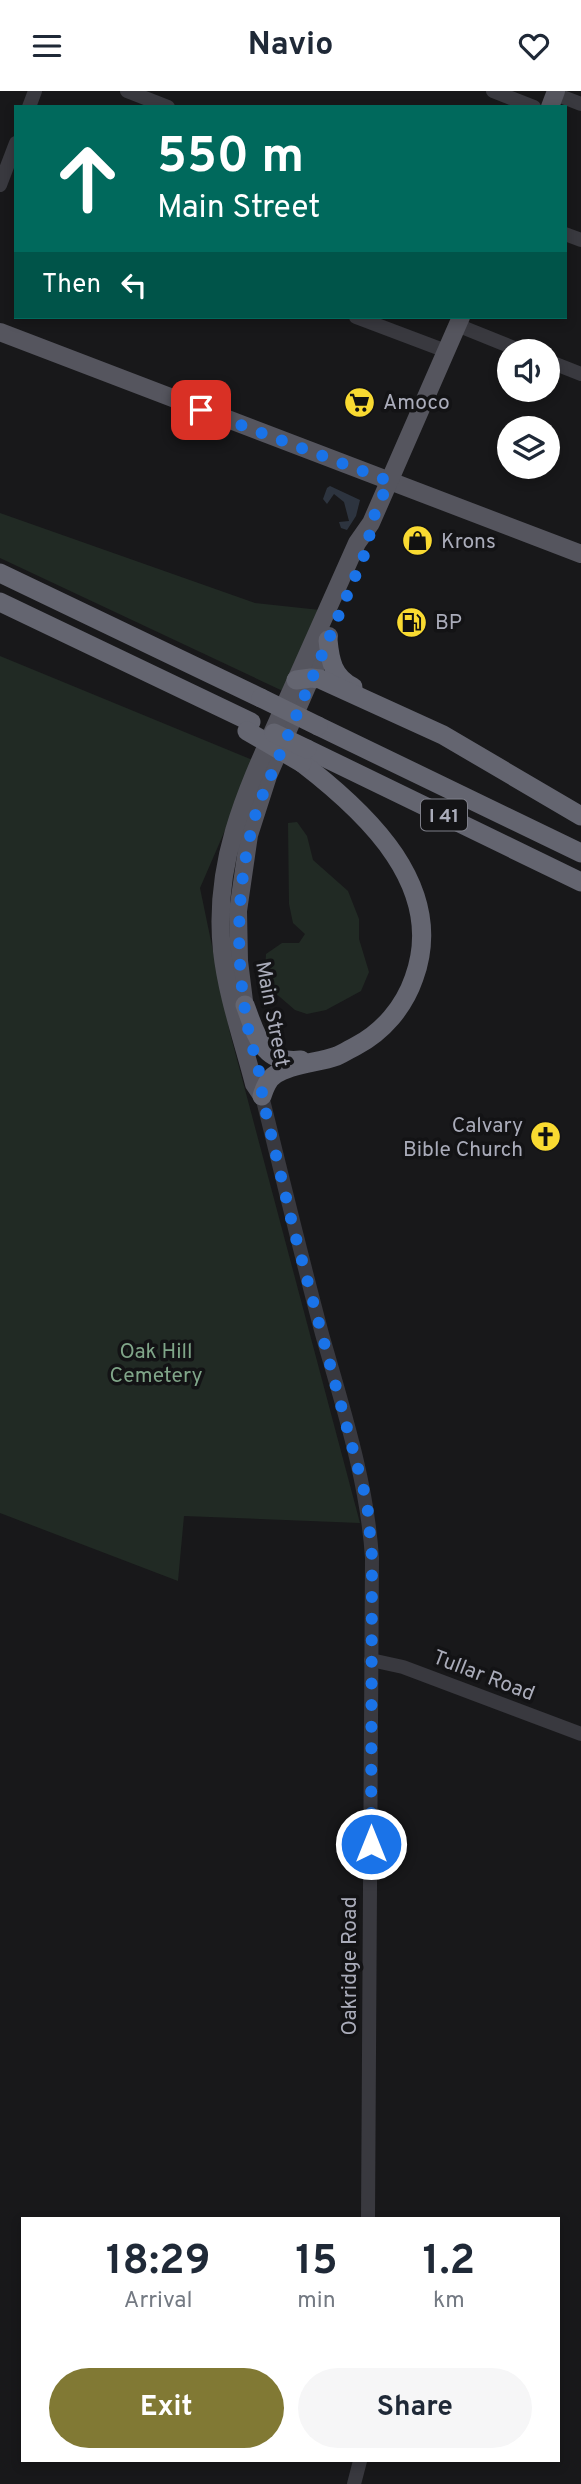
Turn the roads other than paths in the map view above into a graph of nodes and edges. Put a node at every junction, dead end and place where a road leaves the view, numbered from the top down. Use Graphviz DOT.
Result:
graph roads {
  1 [pos="127,91"];
  2 [pos="493,91"];
  3 [pos="554,97"];
  4 [pos="581,104"];
  5 [pos="163,105"];
  6 [pos="529,105"];
  7 [pos="14,151"];
  8 [pos="6,185"];
  9 [pos="361,319"];
  10 [pos="459,321"];
  11 [pos="0,332"];
  12 [pos="497,339"];
  13 [pos="446,351"];
  14 [pos="560,366"];
  15 [pos="581,374"];
  16 [pos="389,481"];
  17 [pos="371,523"];
  18 [pos="581,554"];
  19 [pos="0,573"];
  20 [pos="0,602"];
  21 [pos="328,640"];
  22 [pos="304,679"];
  23 [pos="295,715"];
  24 [pos="443,735"];
  25 [pos="305,756"];
  26 [pos="581,816"];
  27 [pos="581,853"];
  28 [pos="581,881"];
  29 [pos="245,1005"];
  30 [pos="346,1050"];
  31 [pos="262,1096"];
  32 [pos="371,1660"];
  33 [pos="581,1734"];
  34 [pos="368,2217"];
  35 [pos="360,2462"];
  36 [pos="354,2484"];
  1 -- 5 [label="street"];
  2 -- 6 [label="street"];
  3 -- 4 [label="street"];
  7 -- 8 [label="street"];
  9 -- 13 [label="street"];
  10 -- 12 [label="street"];
  10 -- 13 [label="main road, Main Street"];
  11 -- 16 [label="main road"];
  13 -- 16 [label="main road, Main Street"];
  14 -- 15 [label="street"];
  16 -- 17 [label="main road, Main Street"];
  16 -- 18 [label="main road"];
  17 -- 21 [label="main road, Main Street"];
  17 -- 22 [label="main road, Main Street"];
  19 -- 23 [label="highway, I 41, bridge"];
  20 -- 25 [label="highway, I 41, bridge"];
  21 -- 22 [label="main road, Main Street"];
  21 -- 24 [label="highway"];
  22 -- 23 [label="main road, Main Street"];
  22 -- 24 [label="highway"];
  22 -- 31 [label="main road, Main Street"];
  23 -- 27 [label="highway, I 41, bridge"];
  23 -- 29 [label="main road, Main Street"];
  24 -- 26 [label="highway"];
  25 -- 28 [label="highway, I 41"];
  25 -- 30 [label="highway"];
  29 -- 30 [label="highway"];
  29 -- 31 [label="main road, Main Street"];
  30 -- 31 [label="highway"];
  31 -- 32 [label="street, Oakridge Road"];
  32 -- 33 [label="street, Tullar Road"];
  32 -- 34 [label="street, Oakridge Road"];
  35 -- 36 [label="street"];
}
